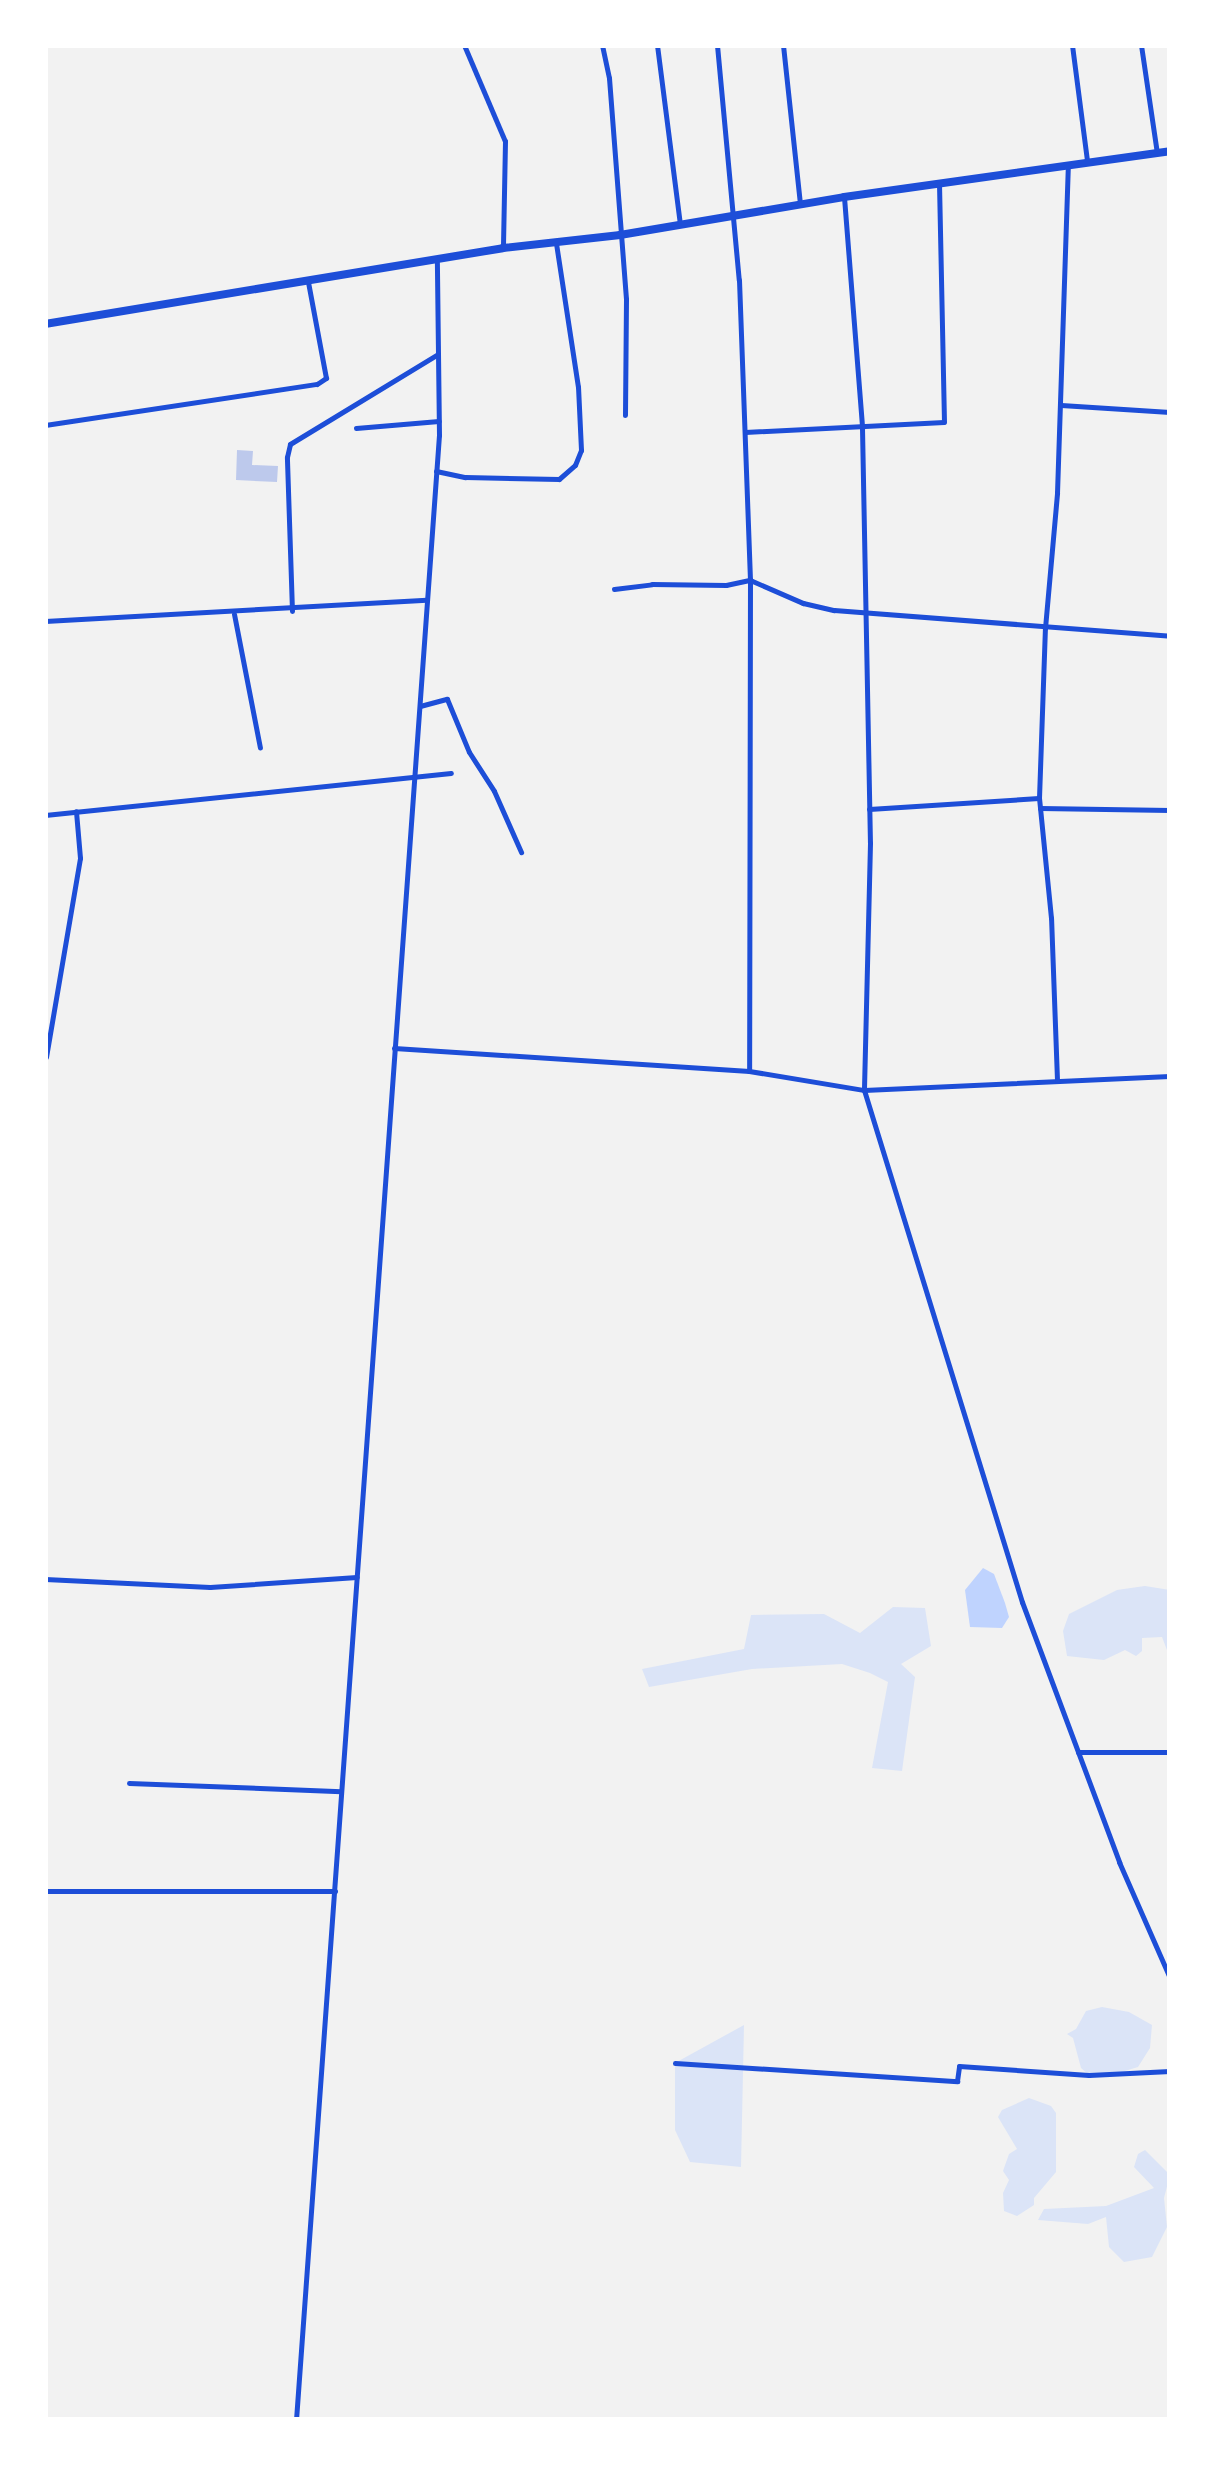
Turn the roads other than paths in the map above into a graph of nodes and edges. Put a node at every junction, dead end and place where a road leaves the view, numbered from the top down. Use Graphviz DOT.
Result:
graph roads {
  1 [pos="464,45"];
  2 [pos="602,45"];
  3 [pos="657,45"];
  4 [pos="718,45"];
  5 [pos="783,45"];
  6 [pos="1072,45"];
  7 [pos="1141,45"];
  8 [pos="1170,151"];
  9 [pos="1157,153"];
  10 [pos="1087,164"];
  11 [pos="1068,166"];
  12 [pos="938,184"];
  13 [pos="844,197"];
  14 [pos="800,205"];
  15 [pos="734,215"];
  16 [pos="680,225"];
  17 [pos="620,234"];
  18 [pos="556,244"];
  19 [pos="502,248"];
  20 [pos="437,262"];
  21 [pos="308,282"];
  22 [pos="45,324"];
  23 [pos="438,354"];
  24 [pos="1061,405"];
  25 [pos="1170,412"];
  26 [pos="625,415"];
  27 [pos="439,421"];
  28 [pos="45,425"];
  29 [pos="356,428"];
  30 [pos="862,428"];
  31 [pos="745,432"];
  32 [pos="436,471"];
  33 [pos="750,580"];
  34 [pos="614,589"];
  35 [pos="426,600"];
  36 [pos="292,610"];
  37 [pos="865,612"];
  38 [pos="234,614"];
  39 [pos="45,622"];
  40 [pos="1045,628"];
  41 [pos="1170,636"];
  42 [pos="420,706"];
  43 [pos="260,748"];
  44 [pos="451,773"];
  45 [pos="415,775"];
  46 [pos="1039,798"];
  47 [pos="1040,808"];
  48 [pos="869,809"];
  49 [pos="1170,810"];
  50 [pos="76,811"];
  51 [pos="45,814"];
  52 [pos="521,852"];
  53 [pos="394,1048"];
  54 [pos="46,1057"];
  55 [pos="749,1071"];
  56 [pos="1170,1076"];
  57 [pos="1057,1080"];
  58 [pos="864,1090"];
  59 [pos="357,1577"];
  60 [pos="45,1579"];
  61 [pos="1078,1752"];
  62 [pos="1170,1752"];
  63 [pos="129,1782"];
  64 [pos="342,1791"];
  65 [pos="335,1891"];
  66 [pos="45,1892"];
  67 [pos="1170,1978"];
  68 [pos="675,2063"];
  69 [pos="1170,2071"];
  70 [pos="296,2420"];
  1 -- 19 [label="street"];
  2 -- 17 [label="street"];
  3 -- 16 [label="street"];
  4 -- 15 [label="street"];
  5 -- 14 [label="street"];
  6 -- 10 [label="street"];
  7 -- 9 [label="street"];
  8 -- 9 [label="highway"];
  9 -- 10 [label="highway"];
  10 -- 11 [label="highway"];
  11 -- 12 [label="highway"];
  11 -- 24 [label="street"];
  12 -- 13 [label="highway"];
  12 -- 30 [label="street"];
  13 -- 14 [label="highway"];
  13 -- 30 [label="street"];
  14 -- 15 [label="highway"];
  15 -- 16 [label="highway"];
  15 -- 31 [label="street"];
  16 -- 17 [label="highway"];
  17 -- 18 [label="highway"];
  17 -- 26 [label="street"];
  18 -- 19 [label="highway"];
  18 -- 32 [label="street"];
  19 -- 20 [label="highway"];
  20 -- 21 [label="highway"];
  20 -- 23 [label="street"];
  21 -- 22 [label="highway"];
  21 -- 28 [label="street"];
  23 -- 27 [label="street"];
  23 -- 36 [label="street"];
  24 -- 25 [label="street"];
  24 -- 40 [label="street"];
  27 -- 29 [label="street"];
  27 -- 32 [label="street"];
  30 -- 31 [label="street"];
  30 -- 37 [label="street"];
  31 -- 33 [label="street"];
  32 -- 35 [label="street"];
  33 -- 34 [label="street"];
  33 -- 37 [label="street"];
  33 -- 55 [label="street"];
  35 -- 36 [label="street"];
  35 -- 42 [label="street"];
  36 -- 38 [label="street"];
  37 -- 40 [label="street"];
  37 -- 48 [label="street"];
  38 -- 39 [label="street"];
  38 -- 43 [label="street"];
  40 -- 41 [label="street"];
  40 -- 46 [label="street"];
  42 -- 45 [label="street"];
  42 -- 52 [label="street"];
  44 -- 45 [label="street"];
  45 -- 50 [label="street"];
  45 -- 53 [label="street"];
  46 -- 47 [label="street"];
  46 -- 48 [label="street"];
  47 -- 49 [label="street"];
  47 -- 57 [label="street"];
  48 -- 58 [label="street"];
  50 -- 51 [label="street"];
  50 -- 54 [label="street"];
  53 -- 55 [label="street"];
  53 -- 59 [label="street"];
  55 -- 58 [label="street"];
  56 -- 57 [label="street"];
  57 -- 58 [label="street"];
  58 -- 61 [label="street"];
  59 -- 60 [label="street"];
  59 -- 64 [label="street"];
  61 -- 62 [label="street"];
  61 -- 67 [label="street"];
  63 -- 64 [label="street"];
  64 -- 65 [label="street"];
  65 -- 66 [label="street"];
  65 -- 70 [label="street"];
  68 -- 69 [label="street"];
}
